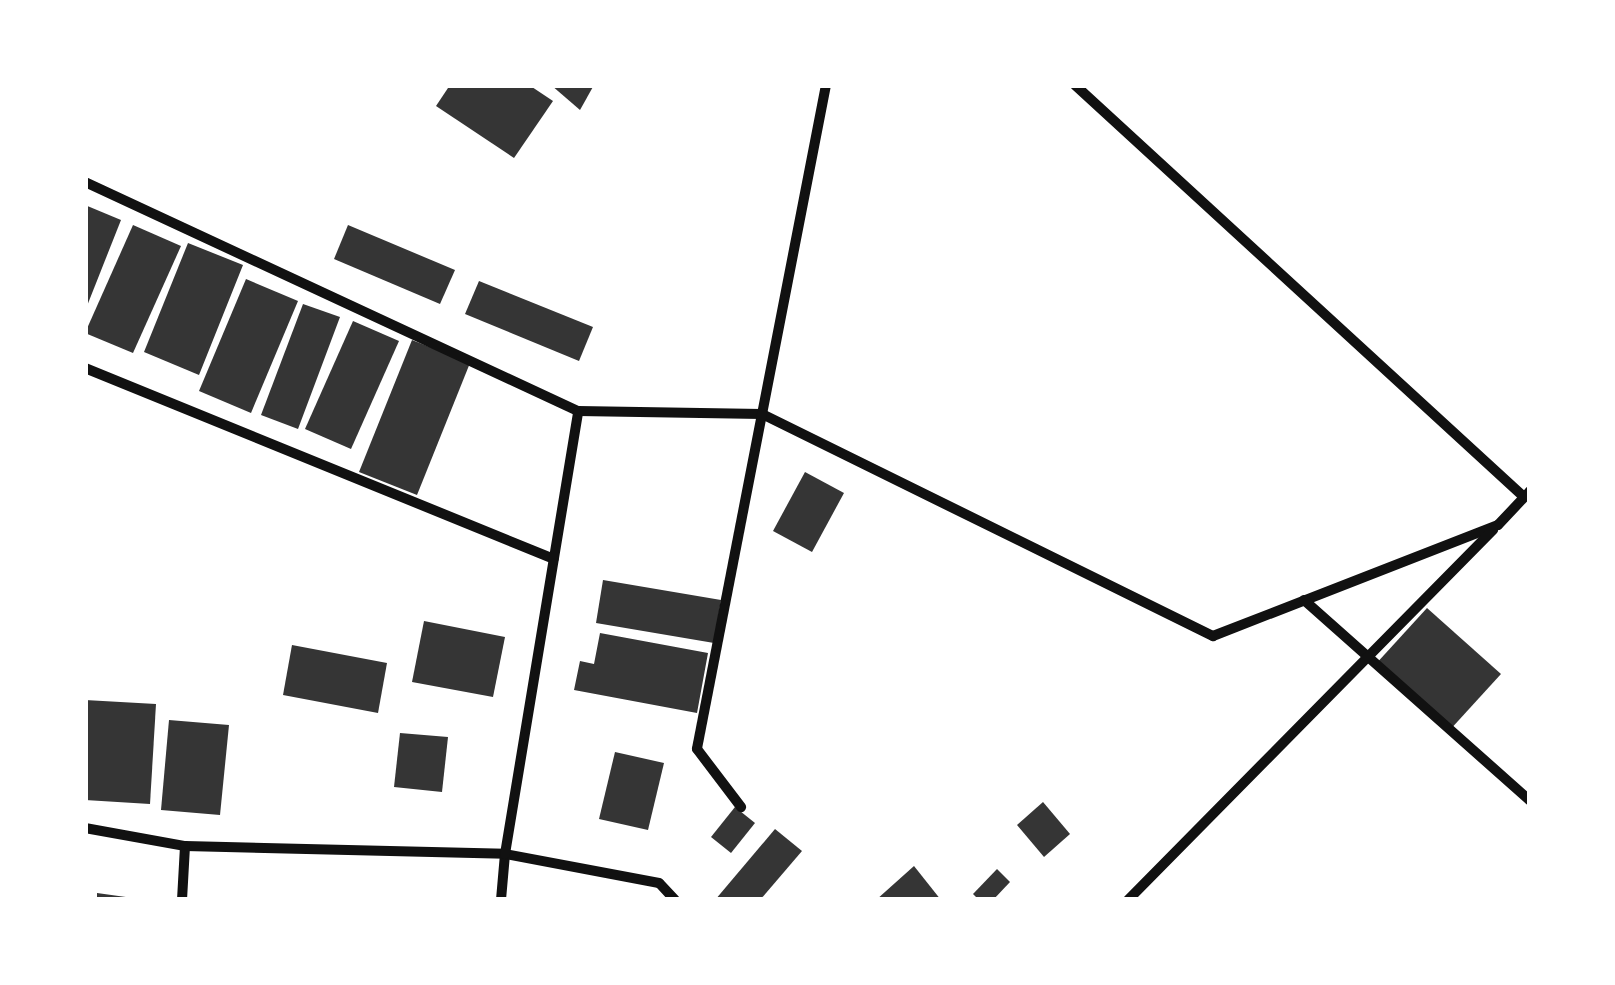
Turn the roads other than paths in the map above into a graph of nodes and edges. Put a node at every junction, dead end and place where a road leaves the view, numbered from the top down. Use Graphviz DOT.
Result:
graph roads {
  1 [pos="826,85"];
  2 [pos="1075,85"];
  3 [pos="85,182"];
  4 [pos="85,368"];
  5 [pos="578,411"];
  6 [pos="762,414"];
  7 [pos="1527,494"];
  8 [pos="1498,525"];
  9 [pos="554,558"];
  10 [pos="1304,600"];
  11 [pos="1370,655"];
  12 [pos="1530,801"];
  13 [pos="741,806"];
  14 [pos="85,828"];
  15 [pos="185,846"];
  16 [pos="504,854"];
  17 [pos="182,900"];
  18 [pos="500,900"];
  19 [pos="674,900"];
  20 [pos="1128,900"];
  1 -- 6 [label="street"];
  2 -- 7 [label="street"];
  3 -- 5 [label="street"];
  4 -- 9 [label="street"];
  5 -- 6 [label="street"];
  5 -- 9 [label="street"];
  6 -- 10 [label="street"];
  6 -- 13 [label="street"];
  7 -- 8 [label="street"];
  8 -- 10 [label="street"];
  8 -- 11 [label="street"];
  9 -- 16 [label="street"];
  10 -- 11 [label="street"];
  11 -- 12 [label="street"];
  11 -- 20 [label="street"];
  14 -- 15 [label="street"];
  15 -- 16 [label="street"];
  15 -- 17 [label="street"];
  16 -- 18 [label="street"];
  16 -- 19 [label="street"];
}
